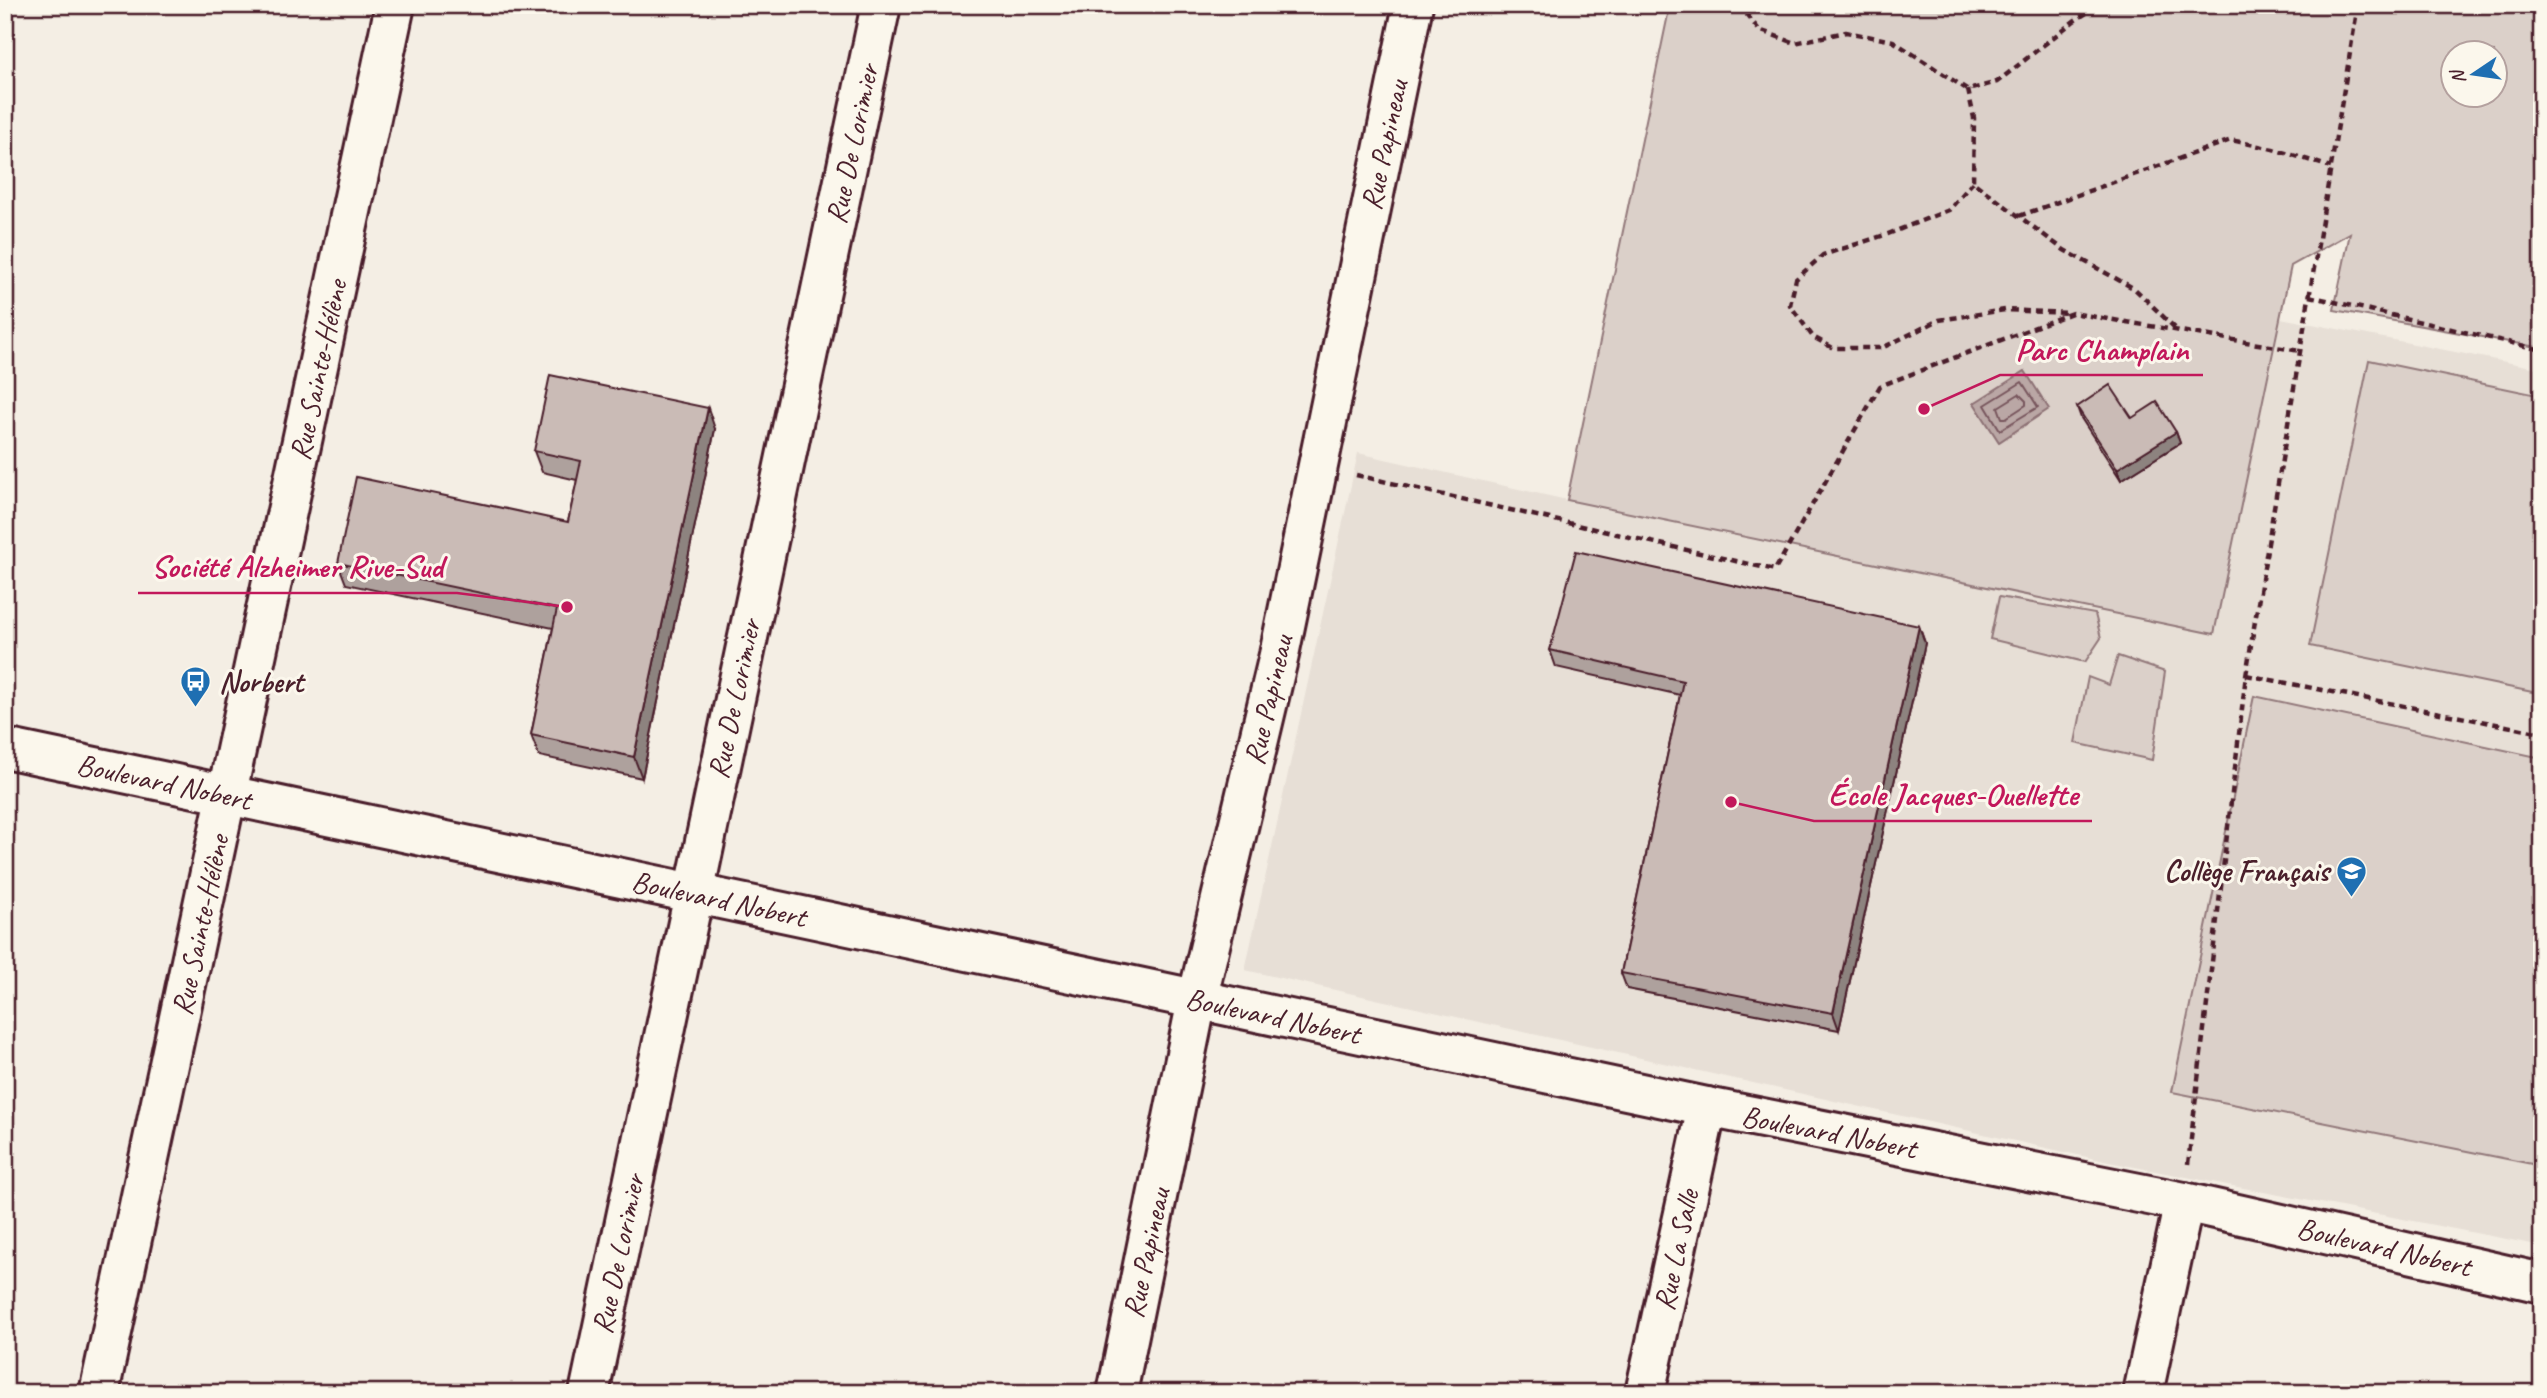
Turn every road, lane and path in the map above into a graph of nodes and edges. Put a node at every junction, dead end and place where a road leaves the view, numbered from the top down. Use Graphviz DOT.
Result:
graph roads {
  1 [pos="395,5"];
  2 [pos="881,5"];
  3 [pos="1413,5"];
  4 [pos="1739,5"];
  5 [pos="2099,5"];
  6 [pos="2358,5"];
  7 [pos="1968,90"];
  8 [pos="2331,167"];
  9 [pos="1973,182"];
  10 [pos="2018,216"];
  11 [pos="2309,296"];
  12 [pos="2072,313"];
  13 [pos="2176,330"];
  14 [pos="2542,350"];
  15 [pos="2300,351"];
  16 [pos="1318,467"];
  17 [pos="2246,675"];
  18 [pos="2542,733"];
  19 [pos="5,748"];
  20 [pos="228,795"];
  21 [pos="693,893"];
  22 [pos="1197,1000"];
  23 [pos="1707,1107"];
  24 [pos="2184,1202"];
  25 [pos="2542,1283"];
  26 [pos="99,1393"];
  27 [pos="589,1393"];
  28 [pos="1117,1393"];
  29 [pos="1645,1393"];
  30 [pos="2143,1393"];
  1 -- 20 [label="street, Rue Sainte-Hélène"];
  2 -- 21 [label="street, Rue De Lorimier"];
  3 -- 16 [label="street, Rue Papineau"];
  4 -- 7 [label="path"];
  5 -- 7 [label="path"];
  6 -- 8 [label="path"];
  7 -- 9 [label="path"];
  8 -- 10 [label="path"];
  8 -- 11 [label="path"];
  9 -- 10 [label="path"];
  9 -- 12 [label="path"];
  10 -- 13 [label="path"];
  11 -- 14 [label="path"];
  11 -- 15 [label="path"];
  12 -- 13 [label="path"];
  12 -- 16 [label="path"];
  13 -- 15 [label="path"];
  15 -- 17 [label="path"];
  16 -- 22 [label="street, Rue Papineau"];
  17 -- 18 [label="path"];
  17 -- 24 [label="path"];
  19 -- 20 [label="street, Boulevard Nobert"];
  20 -- 21 [label="street, Boulevard Nobert"];
  20 -- 26 [label="street, Rue Sainte-Hélène"];
  21 -- 22 [label="street, Boulevard Nobert"];
  21 -- 27 [label="street, Rue De Lorimier"];
  22 -- 23 [label="street, Boulevard Nobert"];
  22 -- 28 [label="street, Rue Papineau"];
  23 -- 24 [label="street, Boulevard Nobert"];
  23 -- 29 [label="street, Rue La Salle"];
  24 -- 25 [label="street, Boulevard Nobert"];
  24 -- 30 [label="street"];
}
